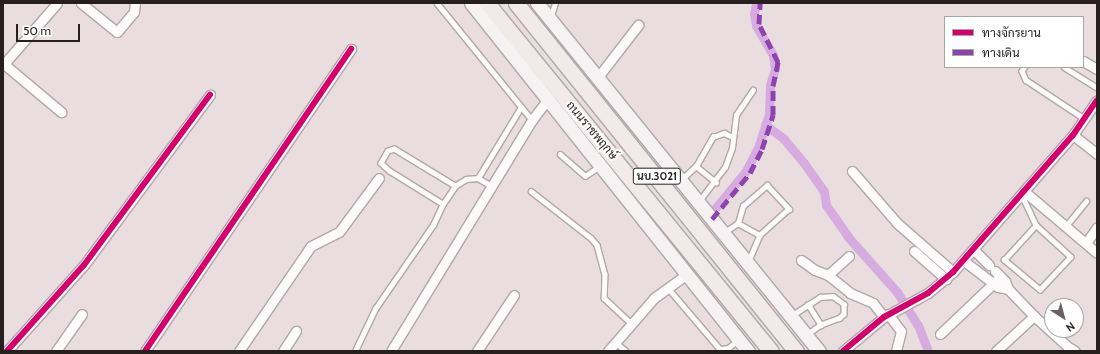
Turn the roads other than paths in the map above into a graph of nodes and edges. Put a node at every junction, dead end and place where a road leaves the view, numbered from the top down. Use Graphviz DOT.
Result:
graph roads {
  1 [pos="57,3"];
  2 [pos="81,3"];
  3 [pos="136,3"];
  4 [pos="437,3"];
  5 [pos="471,3"];
  6 [pos="516,3"];
  7 [pos="555,3"];
  8 [pos="491,8"];
  9 [pos="541,8"];
  10 [pos="638,25"];
  11 [pos="351,49"];
  12 [pos="519,61"];
  13 [pos="1084,62"];
  14 [pos="3,64"];
  15 [pos="1024,68"];
  16 [pos="1066,68"];
  17 [pos="1097,69"];
  18 [pos="598,77"];
  19 [pos="1097,88"];
  20 [pos="753,90"];
  21 [pos="210,95"];
  22 [pos="548,99"];
  23 [pos="1097,100"];
  24 [pos="521,108"];
  25 [pos="61,112"];
  26 [pos="1084,119"];
  27 [pos="532,120"];
  28 [pos="1073,136"];
  29 [pos="734,137"];
  30 [pos="560,154"];
  31 [pos="1097,154"];
  32 [pos="601,165"];
  33 [pos="696,166"];
  34 [pos="852,171"];
  35 [pos="379,178"];
  36 [pos="478,178"];
  37 [pos="680,181"];
  38 [pos="716,182"];
  39 [pos="455,186"];
  40 [pos="492,186"];
  41 [pos="531,191"];
  42 [pos="1024,193"];
  43 [pos="1086,201"];
  44 [pos="698,203"];
  45 [pos="443,204"];
  46 [pos="738,223"];
  47 [pos="1036,225"];
  48 [pos="1066,226"];
  49 [pos="1097,227"];
  50 [pos="724,233"];
  51 [pos="760,235"];
  52 [pos="1086,243"];
  53 [pos="973,250"];
  54 [pos="914,251"];
  55 [pos="1097,253"];
  56 [pos="849,256"];
  57 [pos="801,260"];
  58 [pos="964,261"];
  59 [pos="748,264"];
  60 [pos="994,271"];
  61 [pos="953,272"];
  62 [pos="687,274"];
  63 [pos="828,275"];
  64 [pos="946,279"];
  65 [pos="992,283"];
  66 [pos="668,287"];
  67 [pos="1008,289"];
  68 [pos="514,295"];
  69 [pos="808,304"];
  70 [pos="82,314"];
  71 [pos="886,315"];
  72 [pos="791,316"];
  73 [pos="1034,316"];
  74 [pos="631,323"];
  75 [pos="821,325"];
  76 [pos="296,331"];
  77 [pos="940,334"];
  78 [pos="807,336"];
  79 [pos="739,340"];
  80 [pos="615,342"];
  81 [pos="1071,350"];
  82 [pos="7,351"];
  83 [pos="56,351"];
  84 [pos="145,351"];
  85 [pos="239,351"];
  86 [pos="283,351"];
  87 [pos="355,351"];
  88 [pos="391,351"];
  89 [pos="477,351"];
  90 [pos="608,351"];
  91 [pos="626,351"];
  92 [pos="748,351"];
  93 [pos="771,351"];
  94 [pos="796,351"];
  95 [pos="819,351"];
  96 [pos="843,351"];
  97 [pos="896,351"];
  98 [pos="996,351"];
  1 -- 14 [label="street"];
  2 -- 3 [label="street"];
  4 -- 24 [label="lane"];
  5 -- 12 [label="main road"];
  6 -- 94 [label="main road, ถนนราชพฤกษ์ / นบ.3021"];
  7 -- 9 [label="lane"];
  8 -- 12 [label="main road"];
  8 -- 93 [label="main road, ถนนราชพฤกษ์ / นบ.3021"];
  9 -- 18 [label="main road, นบ.3021"];
  10 -- 18 [label="street"];
  11 -- 84 [label="street"];
  12 -- 22 [label="main road, ถนนราชพฤกษ์ / นบ.3021"];
  13 -- 17 [label="street"];
  14 -- 25 [label="street"];
  15 -- 26 [label="lane"];
  16 -- 19 [label="lane"];
  18 -- 37 [label="main road, นบ.3021"];
  20 -- 29 [label="lane"];
  21 -- 82 [label="street"];
  22 -- 27 [label="street"];
  22 -- 32 [label="main road, ถนนราชพฤกษ์ / นบ.3021"];
  23 -- 26 [label="street"];
  24 -- 27 [label="lane"];
  24 -- 36 [label="lane"];
  26 -- 28 [label="street"];
  27 -- 40 [label="street"];
  28 -- 31 [label="street"];
  28 -- 42 [label="street"];
  29 -- 33 [label="lane"];
  29 -- 38 [label="lane"];
  30 -- 32 [label="lane"];
  32 -- 62 [label="main road, ถนนราชพฤกษ์ / นบ.3021"];
  33 -- 37 [label="lane"];
  33 -- 38 [label="lane"];
  34 -- 61 [label="street"];
  35 -- 85 [label="street"];
  36 -- 39 [label="lane"];
  36 -- 40 [label="lane"];
  37 -- 44 [label="main road, นบ.3021"];
  38 -- 44 [label="lane"];
  39 -- 45 [label="lane"];
  39 -- 45 [label="lane"];
  40 -- 88 [label="street"];
  41 -- 74 [label="lane"];
  42 -- 47 [label="lane"];
  42 -- 48 [label="street"];
  42 -- 53 [label="street"];
  43 -- 48 [label="lane"];
  44 -- 50 [label="main road, นบ.3021"];
  45 -- 87 [label="lane"];
  46 -- 50 [label="lane"];
  46 -- 51 [label="lane"];
  46 -- 51 [label="lane"];
  47 -- 47 [label="lane"];
  48 -- 52 [label="street"];
  49 -- 52 [label="street"];
  50 -- 59 [label="main road, นบ.3021"];
  51 -- 59 [label="lane"];
  52 -- 55 [label="street"];
  53 -- 58 [label="street"];
  53 -- 60 [label="street"];
  54 -- 64 [label="street"];
  56 -- 63 [label="street"];
  57 -- 63 [label="street"];
  58 -- 61 [label="street"];
  58 -- 65 [label="street"];
  59 -- 72 [label="main road, นบ.3021"];
  60 -- 65 [label="street"];
  60 -- 67 [label="street"];
  61 -- 64 [label="street"];
  62 -- 66 [label="street"];
  62 -- 79 [label="main road, ถนนราชพฤกษ์ / นบ.3021"];
  63 -- 71 [label="street"];
  64 -- 71 [label="street"];
  65 -- 67 [label="street"];
  65 -- 77 [label="street"];
  66 -- 74 [label="street"];
  66 -- 79 [label="lane"];
  67 -- 73 [label="street"];
  68 -- 89 [label="street"];
  69 -- 72 [label="lane"];
  69 -- 75 [label="lane"];
  69 -- 75 [label="lane"];
  70 -- 83 [label="street"];
  71 -- 96 [label="street"];
  71 -- 97 [label="street"];
  72 -- 78 [label="main road, นบ.3021"];
  73 -- 81 [label="street"];
  73 -- 98 [label="street"];
  74 -- 80 [label="street"];
  75 -- 78 [label="lane"];
  76 -- 86 [label="street"];
  78 -- 95 [label="main road, นบ.3021"];
  79 -- 92 [label="main road, ถนนราชพฤกษ์ / นบ.3021"];
  80 -- 90 [label="street"];
  80 -- 91 [label="lane"];
}
